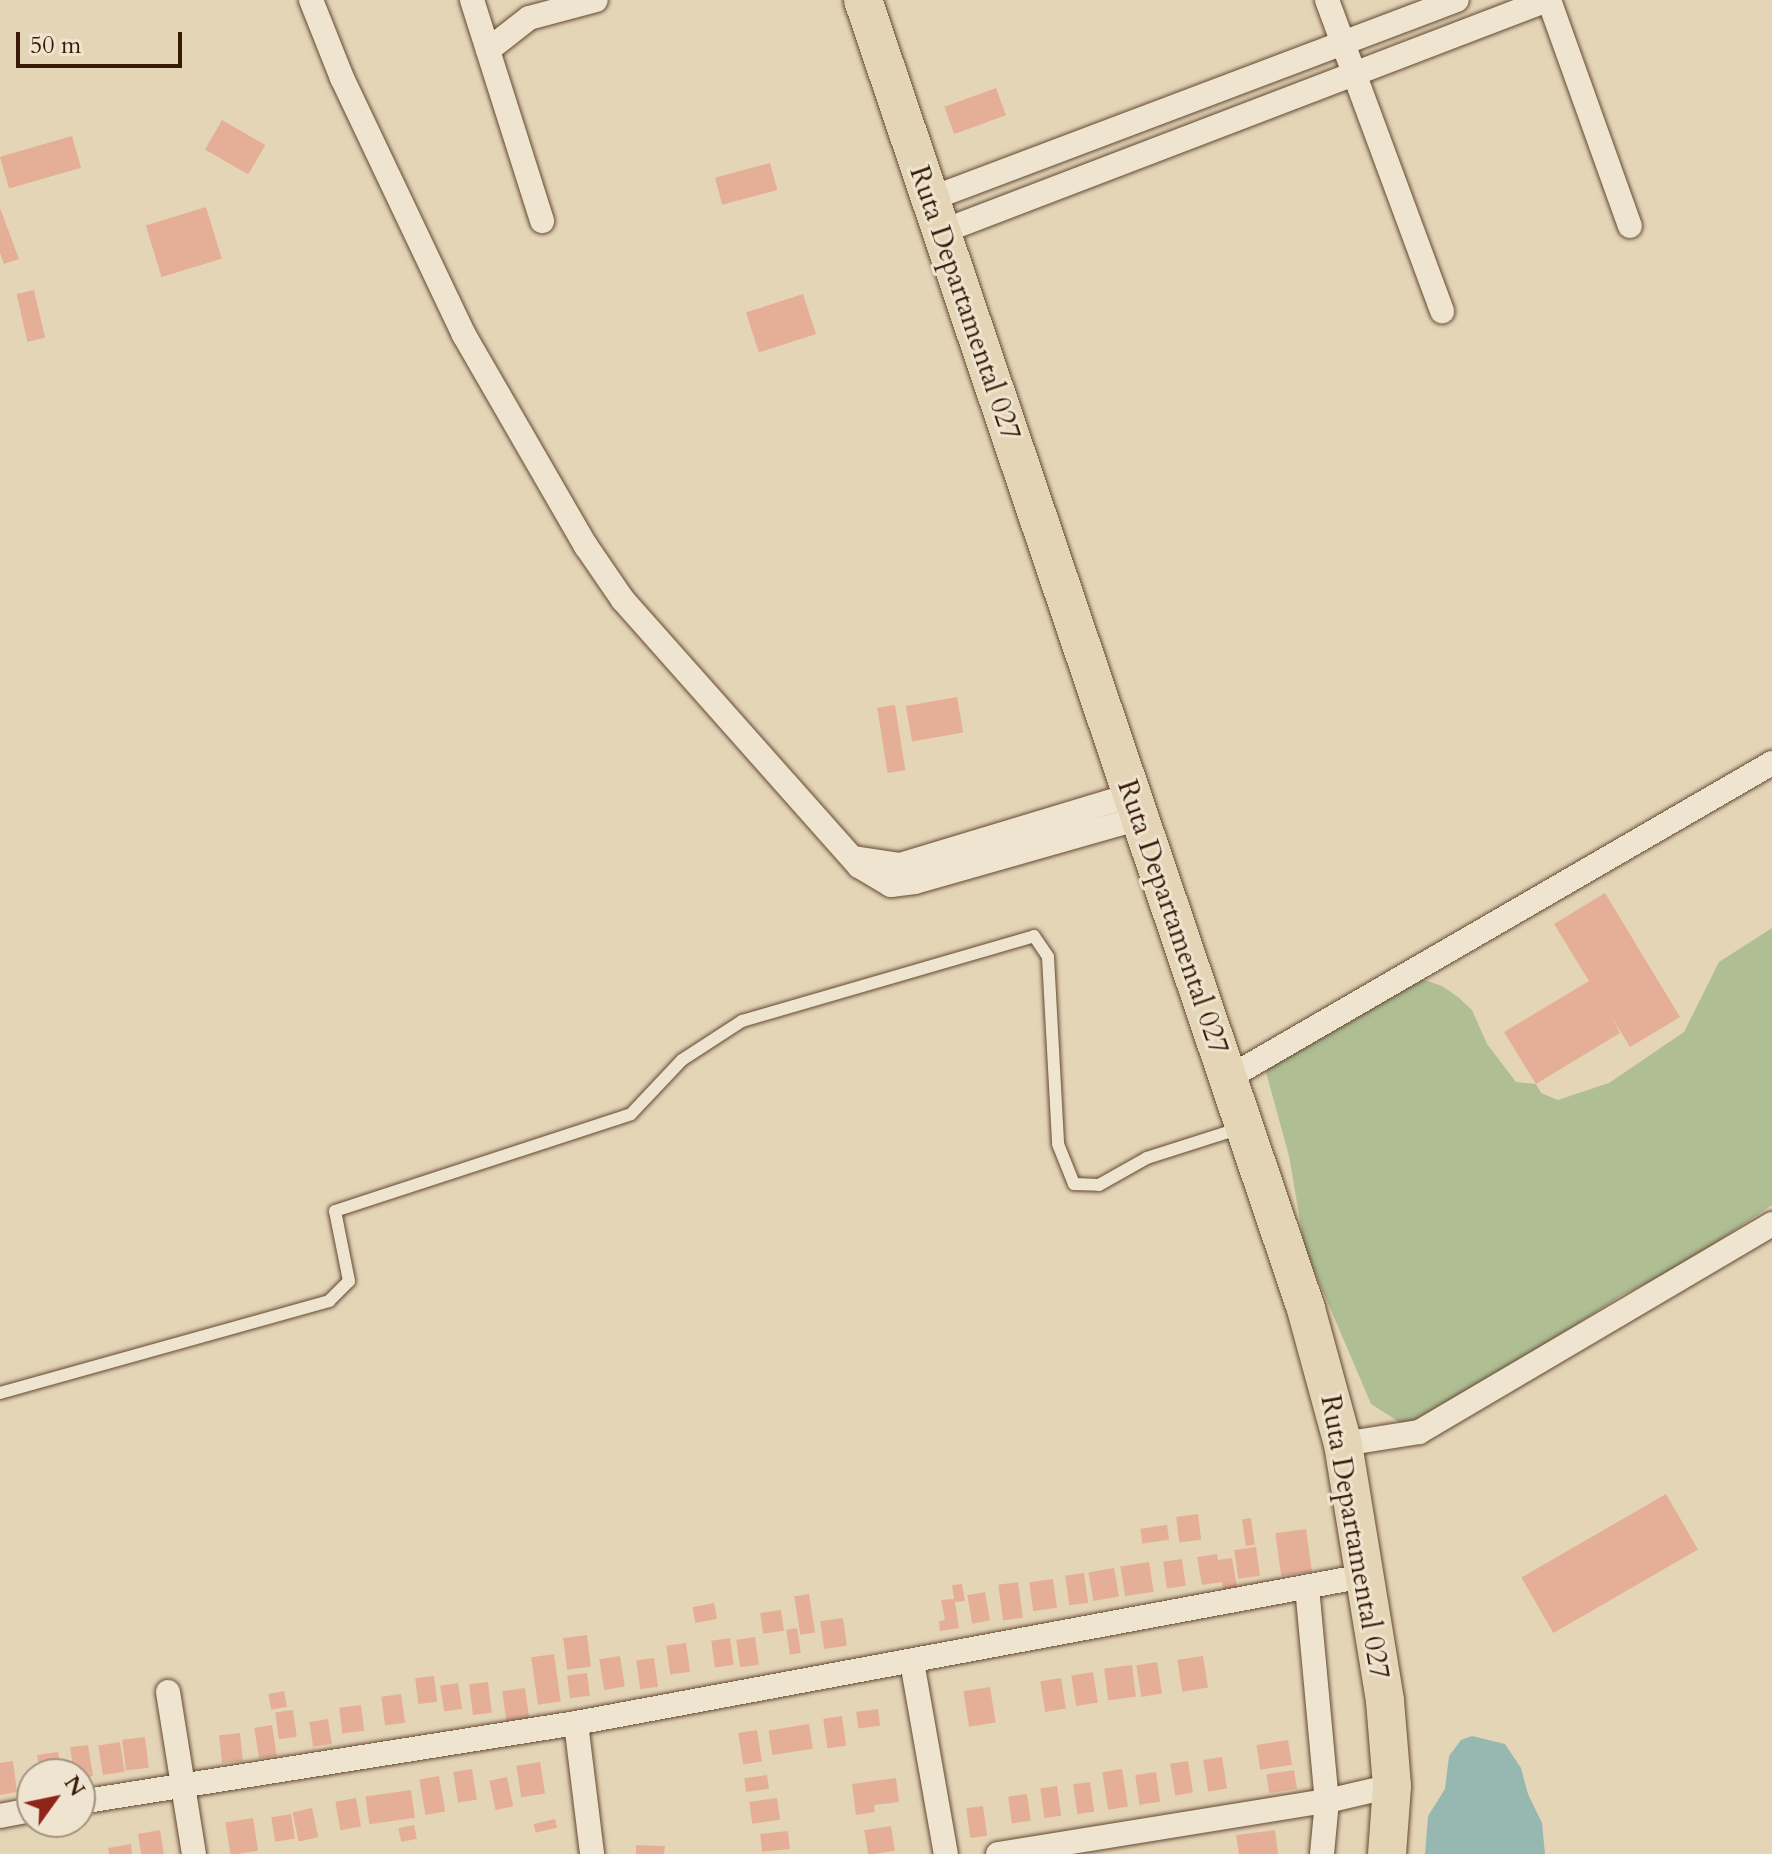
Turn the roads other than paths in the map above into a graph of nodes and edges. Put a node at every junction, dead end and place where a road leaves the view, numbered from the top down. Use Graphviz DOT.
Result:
graph roads {
  1 [pos="311,0"];
  2 [pos="472,0"];
  3 [pos="596,0"];
  4 [pos="863,0"];
  5 [pos="1327,0"];
  6 [pos="1457,0"];
  7 [pos="1548,0"];
  8 [pos="1343,43"];
  9 [pos="488,50"];
  10 [pos="1354,74"];
  11 [pos="936,216"];
  12 [pos="542,221"];
  13 [pos="1630,226"];
  14 [pos="1442,311"];
  15 [pos="1772,763"];
  16 [pos="1136,806"];
  17 [pos="1228,1078"];
  18 [pos="1245,1127"];
  19 [pos="1772,1224"];
  20 [pos="0,1393"];
  21 [pos="1343,1444"];
  22 [pos="1364,1576"];
  23 [pos="1307,1587"];
  24 [pos="912,1662"];
  25 [pos="168,1692"];
  26 [pos="576,1723"];
  27 [pos="183,1784"];
  28 [pos="1392,1786"];
  29 [pos="96,1799"];
  30 [pos="1327,1801"];
  31 [pos="194,1854"];
  32 [pos="592,1854"];
  33 [pos="946,1854"];
  34 [pos="998,1854"];
  35 [pos="1322,1854"];
  36 [pos="1387,1854"];
  1 -- 16 [label="street"];
  2 -- 9 [label="street"];
  3 -- 9 [label="street"];
  4 -- 11 [label="main road, Ruta Departamental 027"];
  5 -- 8 [label="street"];
  6 -- 8 [label="street"];
  7 -- 10 [label="street"];
  7 -- 13 [label="street"];
  8 -- 10 [label="street"];
  8 -- 11 [label="street"];
  9 -- 12 [label="street"];
  10 -- 11 [label="street"];
  10 -- 14 [label="street"];
  11 -- 16 [label="main road, Ruta Departamental 027"];
  15 -- 17 [label="street"];
  16 -- 17 [label="main road, Ruta Departamental 027"];
  17 -- 18 [label="main road, Ruta Departamental 027"];
  18 -- 20 [label="lane"];
  18 -- 21 [label="main road, Ruta Departamental 027"];
  19 -- 21 [label="street"];
  21 -- 22 [label="main road, Ruta Departamental 027"];
  22 -- 23 [label="street"];
  22 -- 28 [label="main road, Ruta Departamental 027"];
  23 -- 24 [label="street"];
  23 -- 30 [label="street"];
  24 -- 26 [label="street"];
  24 -- 33 [label="street"];
  25 -- 27 [label="street"];
  26 -- 27 [label="street"];
  26 -- 32 [label="street"];
  27 -- 29 [label="street"];
  27 -- 31 [label="street"];
  28 -- 30 [label="street"];
  28 -- 36 [label="main road, Ruta Departamental 027"];
  30 -- 34 [label="street"];
  30 -- 35 [label="street"];
}
